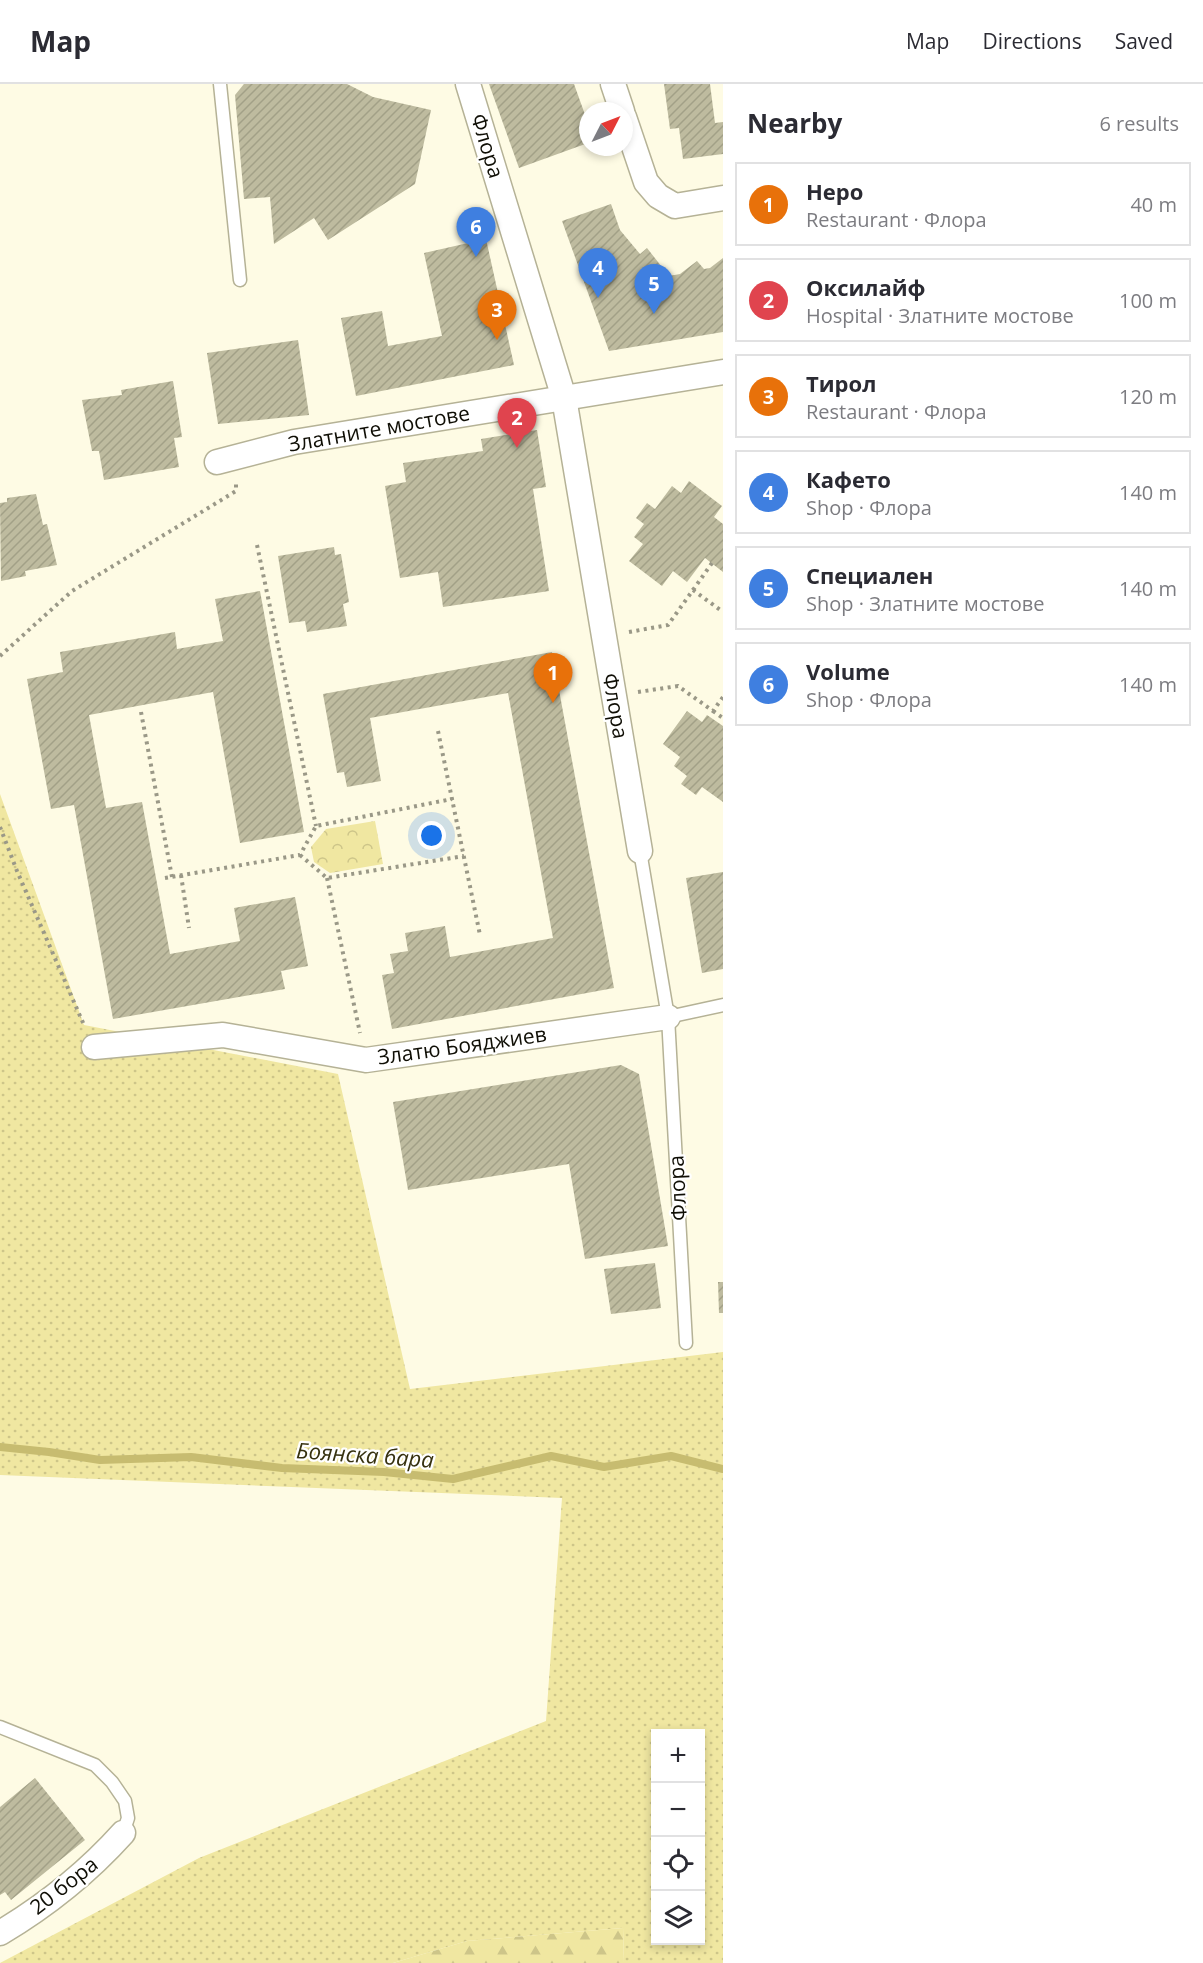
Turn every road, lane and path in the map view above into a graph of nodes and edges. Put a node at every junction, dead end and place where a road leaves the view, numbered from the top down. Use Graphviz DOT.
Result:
graph roads {
  1 [pos="220,84"];
  2 [pos="468,84"];
  3 [pos="613,84"];
  4 [pos="619,102"];
  5 [pos="633,144"];
  6 [pos="723,198"];
  7 [pos="240,280"];
  8 [pos="723,372"];
  9 [pos="564,398"];
  10 [pos="233,458"];
  11 [pos="256,545"];
  12 [pos="712,563"];
  13 [pos="693,590"];
  14 [pos="723,612"];
  15 [pos="603,636"];
  16 [pos="0,656"];
  17 [pos="614,696"];
  18 [pos="723,697"];
  19 [pos="713,711"];
  20 [pos="141,712"];
  21 [pos="723,718"];
  22 [pos="438,731"];
  23 [pos="452,799"];
  24 [pos="316,826"];
  25 [pos="0,827"];
  26 [pos="640,851"];
  27 [pos="300,855"];
  28 [pos="464,856"];
  29 [pos="181,875"];
  30 [pos="172,877"];
  31 [pos="165,878"];
  32 [pos="327,878"];
  33 [pos="189,928"];
  34 [pos="480,935"];
  35 [pos="723,1005"];
  36 [pos="669,1017"];
  37 [pos="94,1047"];
  38 [pos="366,1060"];
  39 [pos="686,1343"];
  40 [pos="0,1727"];
  41 [pos="123,1833"];
  42 [pos="0,1933"];
  1 -- 7 [label="lane"];
  2 -- 9 [label="street, Флора"];
  3 -- 4 [label="street"];
  5 -- 6 [label="street"];
  8 -- 9 [label="street, Златните мостове"];
  9 -- 10 [label="street, Златните мостове"];
  9 -- 15 [label="street, Флора"];
  10 -- 16 [label="path"];
  11 -- 24 [label="path"];
  12 -- 13 [label="path"];
  13 -- 14 [label="path"];
  13 -- 15 [label="path"];
  15 -- 17 [label="street, Флора"];
  17 -- 19 [label="path"];
  17 -- 26 [label="street, Флора"];
  18 -- 19 [label="path"];
  19 -- 21 [label="path"];
  20 -- 30 [label="path"];
  22 -- 23 [label="path"];
  23 -- 24 [label="path"];
  23 -- 28 [label="path"];
  24 -- 27 [label="path"];
  25 -- 37 [label="path"];
  26 -- 36 [label="lane, Флора"];
  27 -- 29 [label="path"];
  27 -- 32 [label="path"];
  28 -- 32 [label="path"];
  28 -- 34 [label="path"];
  29 -- 30 [label="path"];
  29 -- 33 [label="path"];
  30 -- 31 [label="path"];
  32 -- 38 [label="path"];
  35 -- 36 [label="lane, Златю Бояджиев"];
  36 -- 38 [label="street, Златю Бояджиев"];
  36 -- 39 [label="lane, Флора"];
  37 -- 38 [label="street, Златю Бояджиев"];
  40 -- 41 [label="lane"];
  41 -- 42 [label="street, 20 бора"];
}
